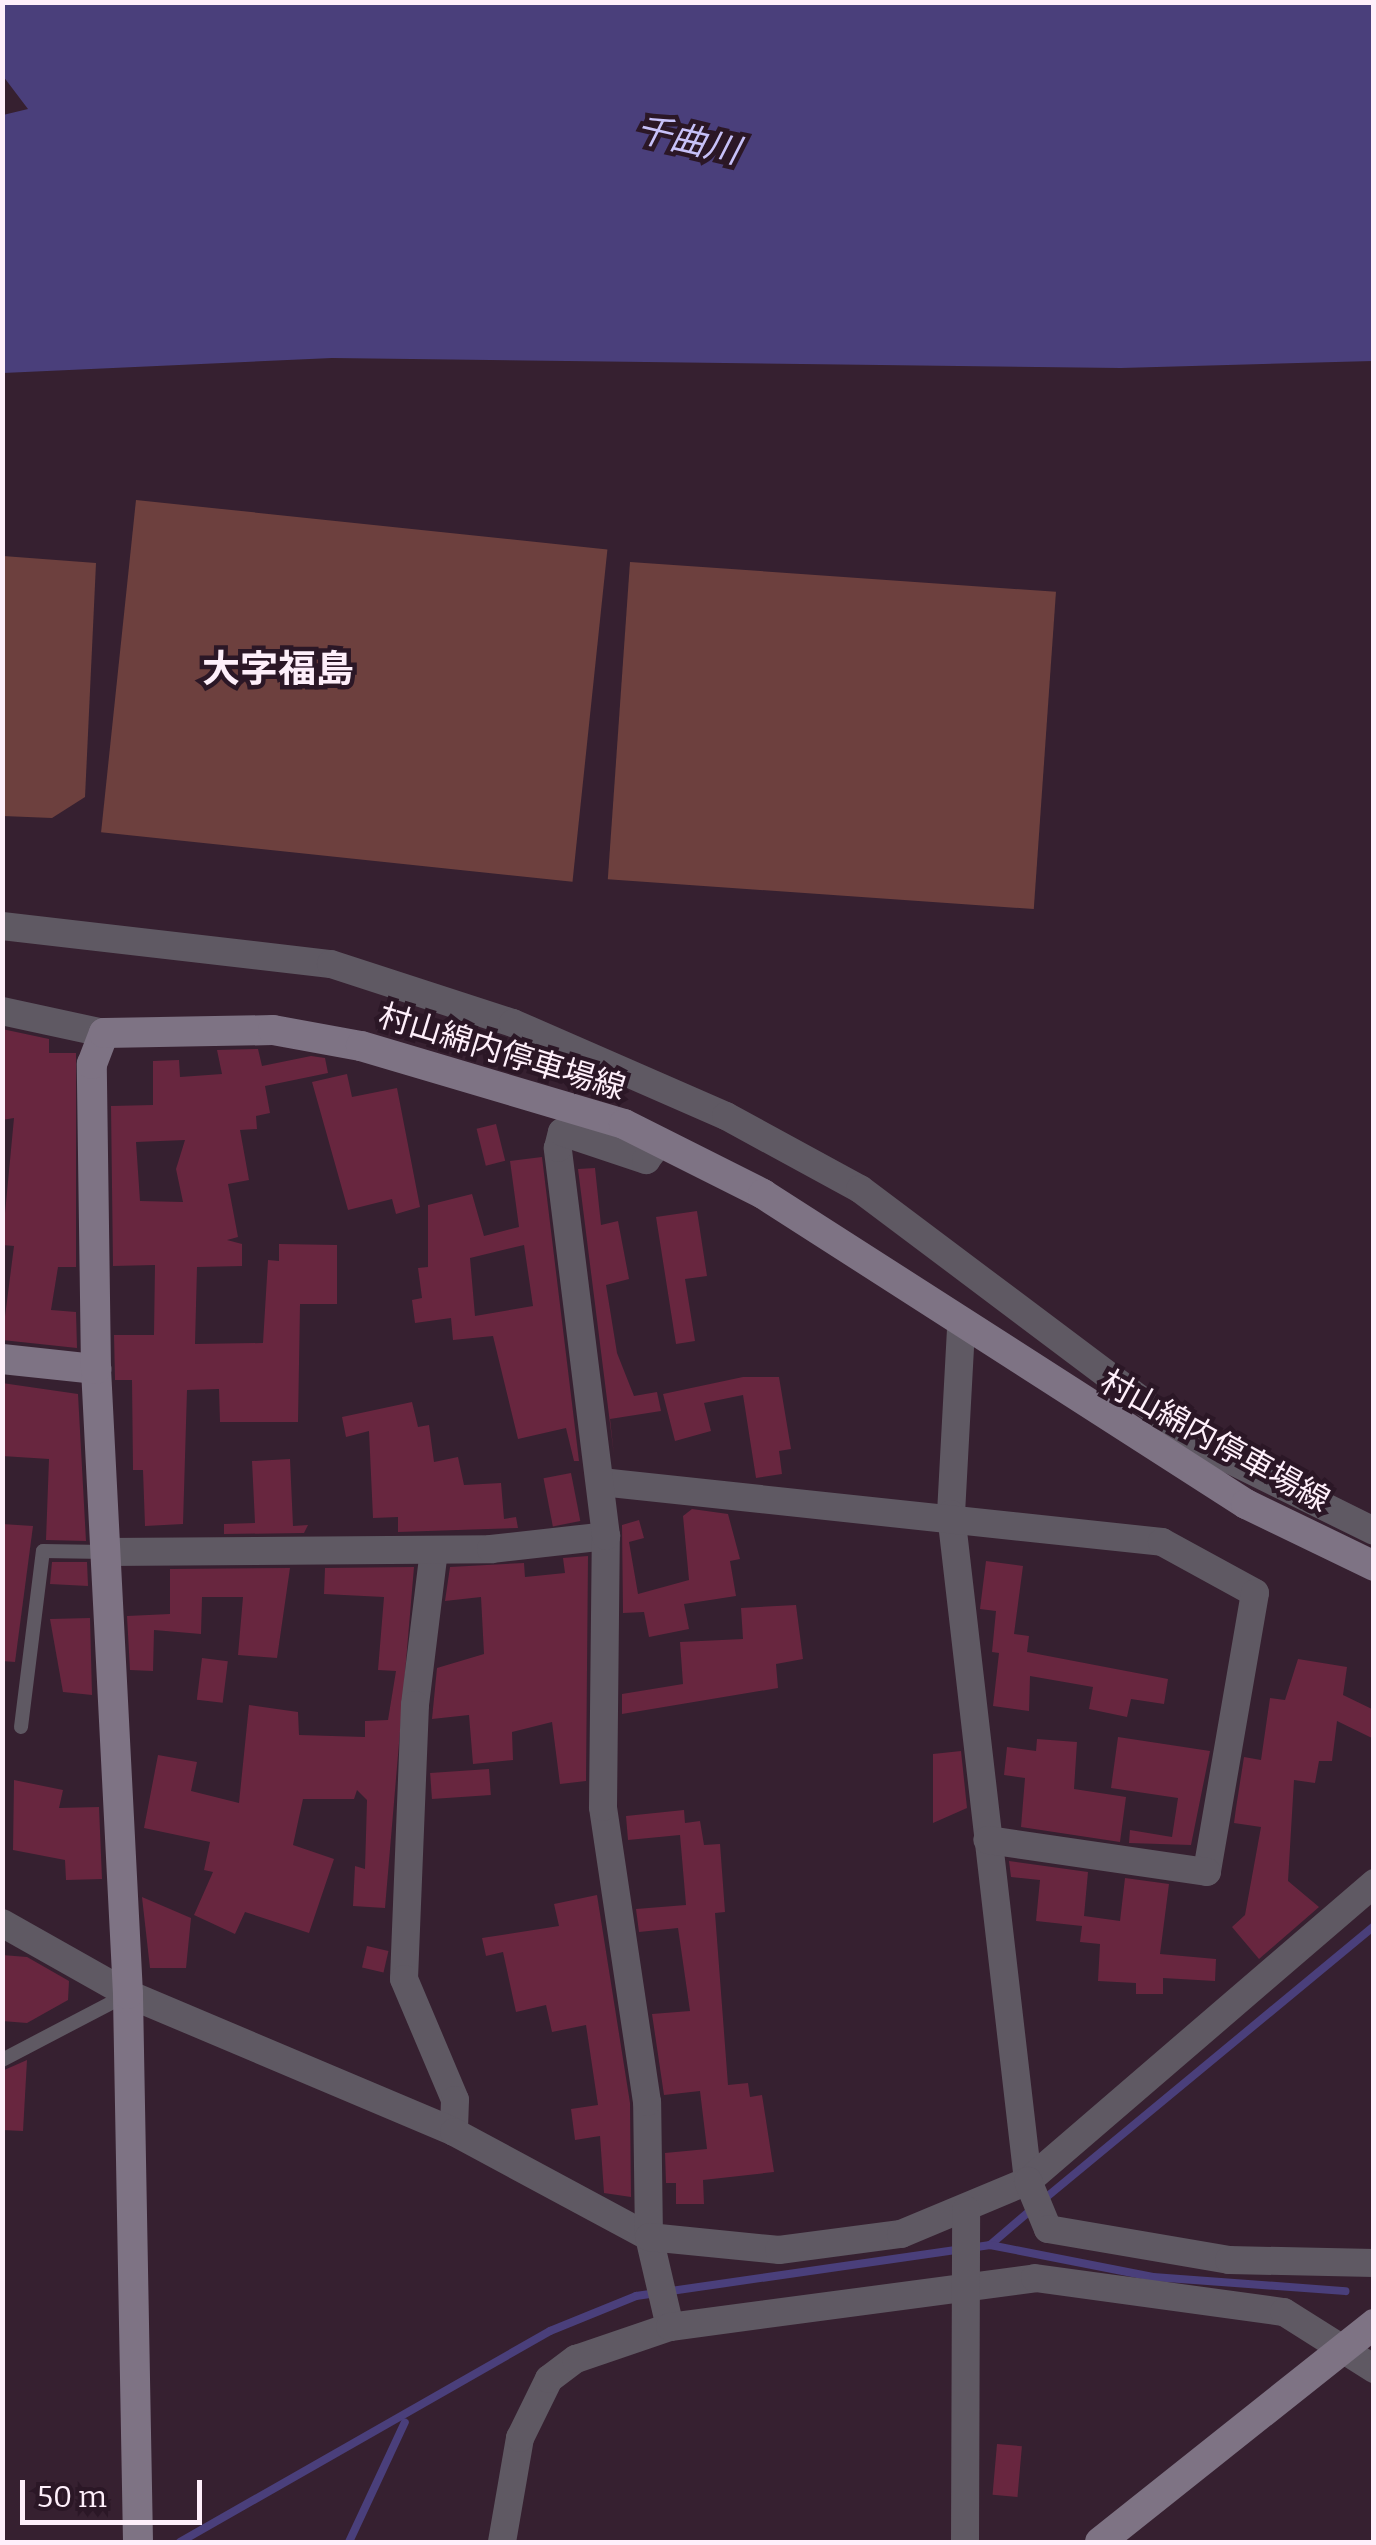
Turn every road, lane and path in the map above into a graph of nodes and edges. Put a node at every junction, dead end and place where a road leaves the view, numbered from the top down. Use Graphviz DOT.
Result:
graph roads {
  1 [pos="2,926"];
  2 [pos="2,1011"];
  3 [pos="104,1032"];
  4 [pos="660,1142"];
  5 [pos="962,1329"];
  6 [pos="2,1359"];
  7 [pos="96,1370"];
  8 [pos="601,1482"];
  9 [pos="951,1514"];
  10 [pos="1374,1531"];
  11 [pos="606,1536"];
  12 [pos="434,1550"];
  13 [pos="105,1552"];
  14 [pos="1374,1566"];
  15 [pos="21,1727"];
  16 [pos="987,1840"];
  17 [pos="1374,1884"];
  18 [pos="2,1922"];
  19 [pos="128,1994"];
  20 [pos="2,2060"];
  21 [pos="454,2132"];
  22 [pos="1030,2185"];
  23 [pos="967,2218"];
  24 [pos="649,2237"];
  25 [pos="1374,2263"];
  26 [pos="969,2279"];
  27 [pos="668,2320"];
  28 [pos="1374,2324"];
  29 [pos="1340,2350"];
  30 [pos="1374,2369"];
  31 [pos="138,2542"];
  32 [pos="502,2542"];
  33 [pos="965,2542"];
  34 [pos="1100,2542"];
  1 -- 10 [label="street"];
  2 -- 3 [label="street"];
  3 -- 4 [label="main road, 村山綿内停車場線"];
  3 -- 7 [label="main road"];
  4 -- 5 [label="main road, 村山綿内停車場線"];
  4 -- 8 [label="street"];
  5 -- 9 [label="street"];
  5 -- 14 [label="main road, 村山綿内停車場線"];
  6 -- 7 [label="main road"];
  7 -- 13 [label="main road"];
  8 -- 9 [label="street"];
  8 -- 11 [label="street"];
  9 -- 16 [label="street"];
  9 -- 16 [label="street"];
  11 -- 12 [label="street"];
  11 -- 24 [label="street"];
  12 -- 13 [label="street"];
  12 -- 21 [label="street"];
  13 -- 15 [label="lane"];
  13 -- 19 [label="main road"];
  16 -- 22 [label="street"];
  17 -- 22 [label="street"];
  18 -- 19 [label="street"];
  19 -- 20 [label="lane"];
  19 -- 21 [label="street"];
  19 -- 31 [label="main road"];
  21 -- 24 [label="street"];
  22 -- 23 [label="street"];
  22 -- 25 [label="street"];
  23 -- 24 [label="street"];
  23 -- 26 [label="street"];
  24 -- 27 [label="street"];
  26 -- 27 [label="street"];
  26 -- 29 [label="street"];
  26 -- 33 [label="street"];
  27 -- 32 [label="street"];
  28 -- 29 [label="main road"];
  29 -- 30 [label="street"];
  29 -- 34 [label="main road"];
}
